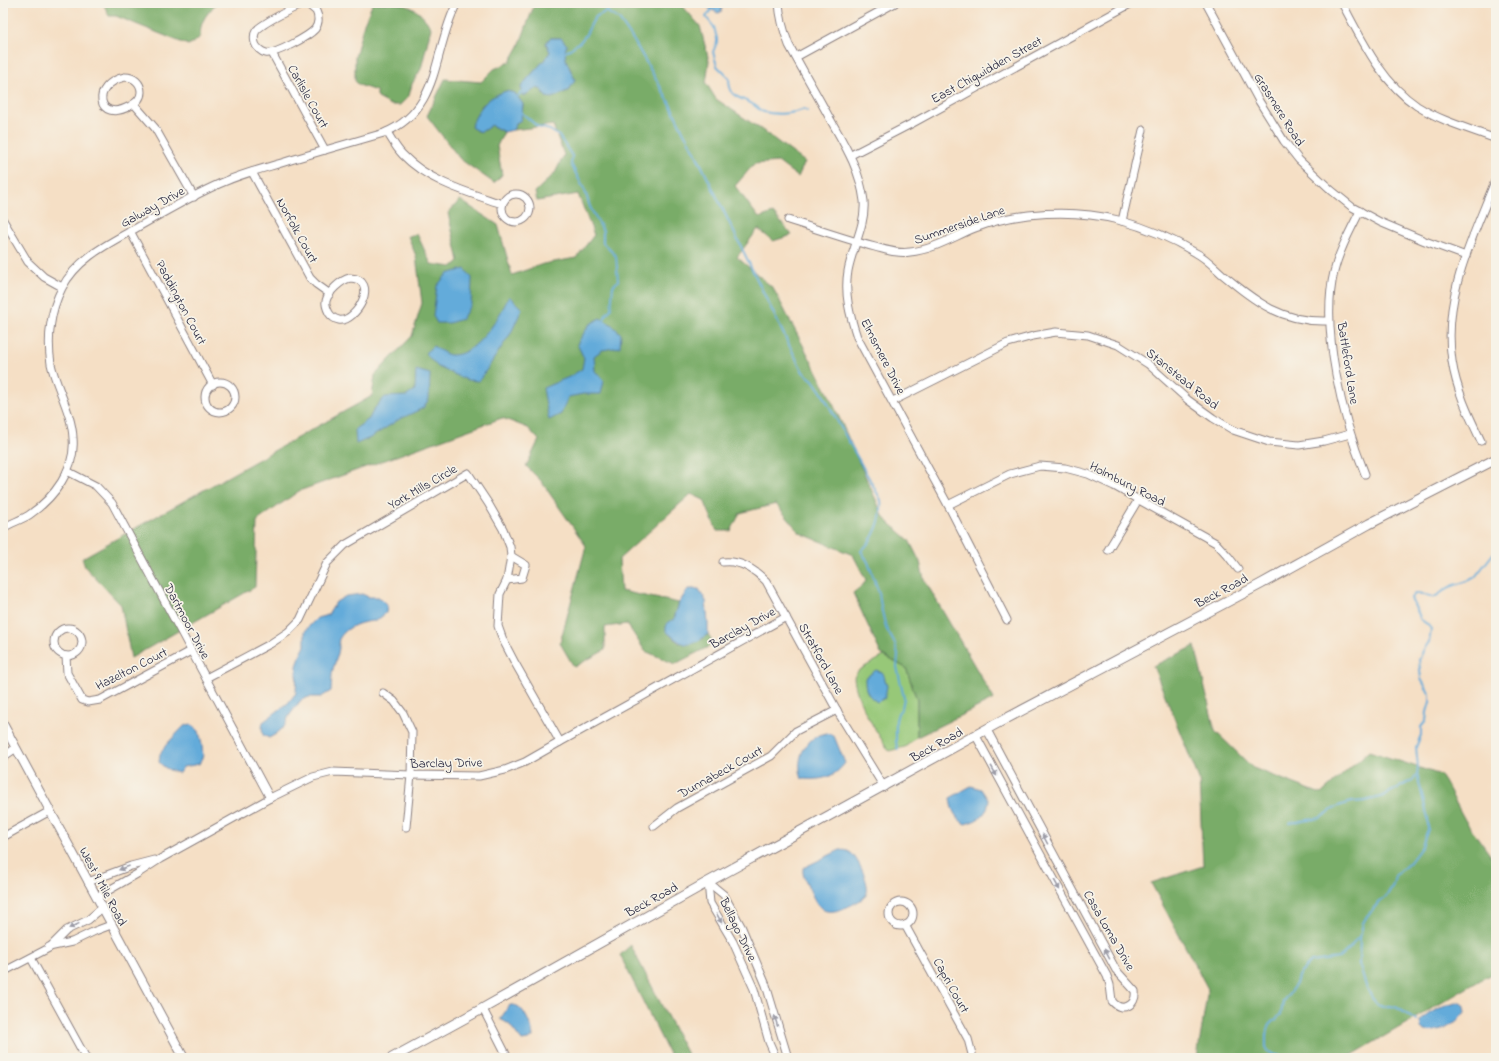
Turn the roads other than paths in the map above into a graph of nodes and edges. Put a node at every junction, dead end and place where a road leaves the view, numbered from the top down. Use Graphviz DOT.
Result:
graph roads {
  1 [pos="457,3"];
  2 [pos="779,3"];
  3 [pos="895,3"];
  4 [pos="1132,3"];
  5 [pos="1206,3"];
  6 [pos="1342,3"];
  7 [pos="272,53"];
  8 [pos="796,57"];
  9 [pos="134,104"];
  10 [pos="1143,130"];
  11 [pos="387,132"];
  12 [pos="1496,139"];
  13 [pos="325,150"];
  14 [pos="851,155"];
  15 [pos="252,172"];
  16 [pos="1496,179"];
  17 [pos="194,197"];
  18 [pos="502,204"];
  19 [pos="1360,211"];
  20 [pos="3,220"];
  21 [pos="788,220"];
  22 [pos="1122,221"];
  23 [pos="130,231"];
  24 [pos="856,242"];
  25 [pos="1466,256"];
  26 [pos="62,287"];
  27 [pos="330,294"];
  28 [pos="1330,321"];
  29 [pos="213,384"];
  30 [pos="893,401"];
  31 [pos="1350,434"];
  32 [pos="1481,441"];
  33 [pos="1496,459"];
  34 [pos="67,471"];
  35 [pos="1366,474"];
  36 [pos="1138,500"];
  37 [pos="948,504"];
  38 [pos="3,528"];
  39 [pos="1108,550"];
  40 [pos="511,556"];
  41 [pos="723,562"];
  42 [pos="1238,569"];
  43 [pos="507,580"];
  44 [pos="786,617"];
  45 [pos="1007,620"];
  46 [pos="191,651"];
  47 [pos="66,656"];
  48 [pos="206,678"];
  49 [pos="383,693"];
  50 [pos="837,710"];
  51 [pos="3,724"];
  52 [pos="987,730"];
  53 [pos="976,736"];
  54 [pos="560,742"];
  55 [pos="16,748"];
  56 [pos="3,756"];
  57 [pos="411,775"];
  58 [pos="884,787"];
  59 [pos="270,798"];
  60 [pos="50,811"];
  61 [pos="654,826"];
  62 [pos="406,827"];
  63 [pos="3,837"];
  64 [pos="160,859"];
  65 [pos="88,882"];
  66 [pos="708,882"];
  67 [pos="97,897"];
  68 [pos="102,908"];
  69 [pos="905,925"];
  70 [pos="111,926"];
  71 [pos="49,948"];
  72 [pos="31,958"];
  73 [pos="3,972"];
  74 [pos="483,1009"];
  75 [pos="86,1058"];
  76 [pos="184,1058"];
  77 [pos="392,1058"];
  78 [pos="508,1058"];
  79 [pos="776,1058"];
  80 [pos="788,1058"];
  81 [pos="972,1058"];
  1 -- 11 [label="street, Galway Drive"];
  2 -- 8 [label="street, Elmsmere Drive"];
  3 -- 8 [label="street"];
  4 -- 14 [label="street, East Chigwidden Street"];
  5 -- 19 [label="street, Grasmere Road"];
  6 -- 12 [label="street"];
  7 -- 7 [label="street, Carlisle Court"];
  7 -- 13 [label="street, Carlisle Court"];
  8 -- 14 [label="street, Elmsmere Drive"];
  9 -- 9 [label="street"];
  9 -- 17 [label="street"];
  10 -- 22 [label="street"];
  11 -- 13 [label="street, Galway Drive"];
  11 -- 18 [label="street"];
  13 -- 15 [label="street, Galway Drive"];
  14 -- 24 [label="street, Elmsmere Drive"];
  15 -- 17 [label="street, Galway Drive"];
  15 -- 27 [label="street, Norfolk Court"];
  16 -- 25 [label="street"];
  17 -- 23 [label="street, Galway Drive"];
  18 -- 18 [label="street"];
  19 -- 25 [label="street, Grasmere Road"];
  19 -- 28 [label="street, Battleford Lane"];
  20 -- 26 [label="street"];
  21 -- 24 [label="street, Summerside Lane"];
  22 -- 24 [label="street, Summerside Lane"];
  22 -- 28 [label="street, Summerside Lane"];
  23 -- 26 [label="street, Galway Drive"];
  23 -- 29 [label="street, Paddington Court"];
  24 -- 30 [label="street, Elmsmere Drive"];
  25 -- 32 [label="street"];
  26 -- 34 [label="street, Galway Drive"];
  27 -- 27 [label="street"];
  28 -- 31 [label="street, Battleford Lane"];
  29 -- 29 [label="street"];
  30 -- 31 [label="street, Stanstead Road"];
  30 -- 37 [label="street, Elmsmere Drive"];
  31 -- 35 [label="street, Battleford Lane"];
  33 -- 52 [label="main road, Beck Road"];
  34 -- 38 [label="street, Galway Drive"];
  34 -- 46 [label="street, Dartmoor Drive"];
  36 -- 37 [label="street, Holmbury Road"];
  36 -- 39 [label="street"];
  36 -- 42 [label="street, Holmbury Road"];
  37 -- 45 [label="street, Elmsmere Drive"];
  40 -- 43 [label="street, York Mills Circle"];
  40 -- 43 [label="street"];
  40 -- 48 [label="street, York Mills Circle"];
  41 -- 44 [label="street, Stratford Lane"];
  43 -- 54 [label="street, York Mills Circle"];
  44 -- 50 [label="street, Stratford Lane"];
  44 -- 54 [label="street, Barclay Drive"];
  46 -- 47 [label="street, Hazelton Court"];
  46 -- 48 [label="street, Dartmoor Drive"];
  48 -- 59 [label="street, Dartmoor Drive"];
  49 -- 57 [label="street"];
  50 -- 58 [label="street, Stratford Lane"];
  50 -- 61 [label="street, Dunnabeck Court"];
  51 -- 55 [label="street, West 9 Mile Road"];
  52 -- 53 [label="main road, Beck Road"];
  53 -- 52 [label="street, Casa Loma Drive, one-way"];
  53 -- 58 [label="main road, Beck Road"];
  54 -- 57 [label="street, Barclay Drive"];
  55 -- 56 [label="street"];
  55 -- 60 [label="street, West 9 Mile Road"];
  57 -- 59 [label="street, Barclay Drive"];
  57 -- 62 [label="street"];
  58 -- 66 [label="main road, Beck Road"];
  59 -- 64 [label="street, Barclay Drive"];
  60 -- 63 [label="street"];
  60 -- 65 [label="street, West 9 Mile Road"];
  64 -- 65 [label="street, Barclay Drive, one-way"];
  64 -- 67 [label="street, Barclay Drive"];
  65 -- 67 [label="street, West 9 Mile Road"];
  66 -- 74 [label="main road, Beck Road"];
  66 -- 79 [label="street, Bellago Drive, one-way"];
  80 -- 66 [label="street, Bellago Drive, one-way"];
  67 -- 68 [label="street, West 9 Mile Road"];
  68 -- 70 [label="street, West 9 Mile Road"];
  68 -- 71 [label="street, one-way"];
  69 -- 81 [label="street, Capri Court"];
  70 -- 71 [label="street"];
  70 -- 76 [label="street, West 9 Mile Road"];
  71 -- 72 [label="street"];
  72 -- 73 [label="street"];
  72 -- 75 [label="street"];
  74 -- 77 [label="main road, Beck Road"];
  74 -- 78 [label="street"];
}
